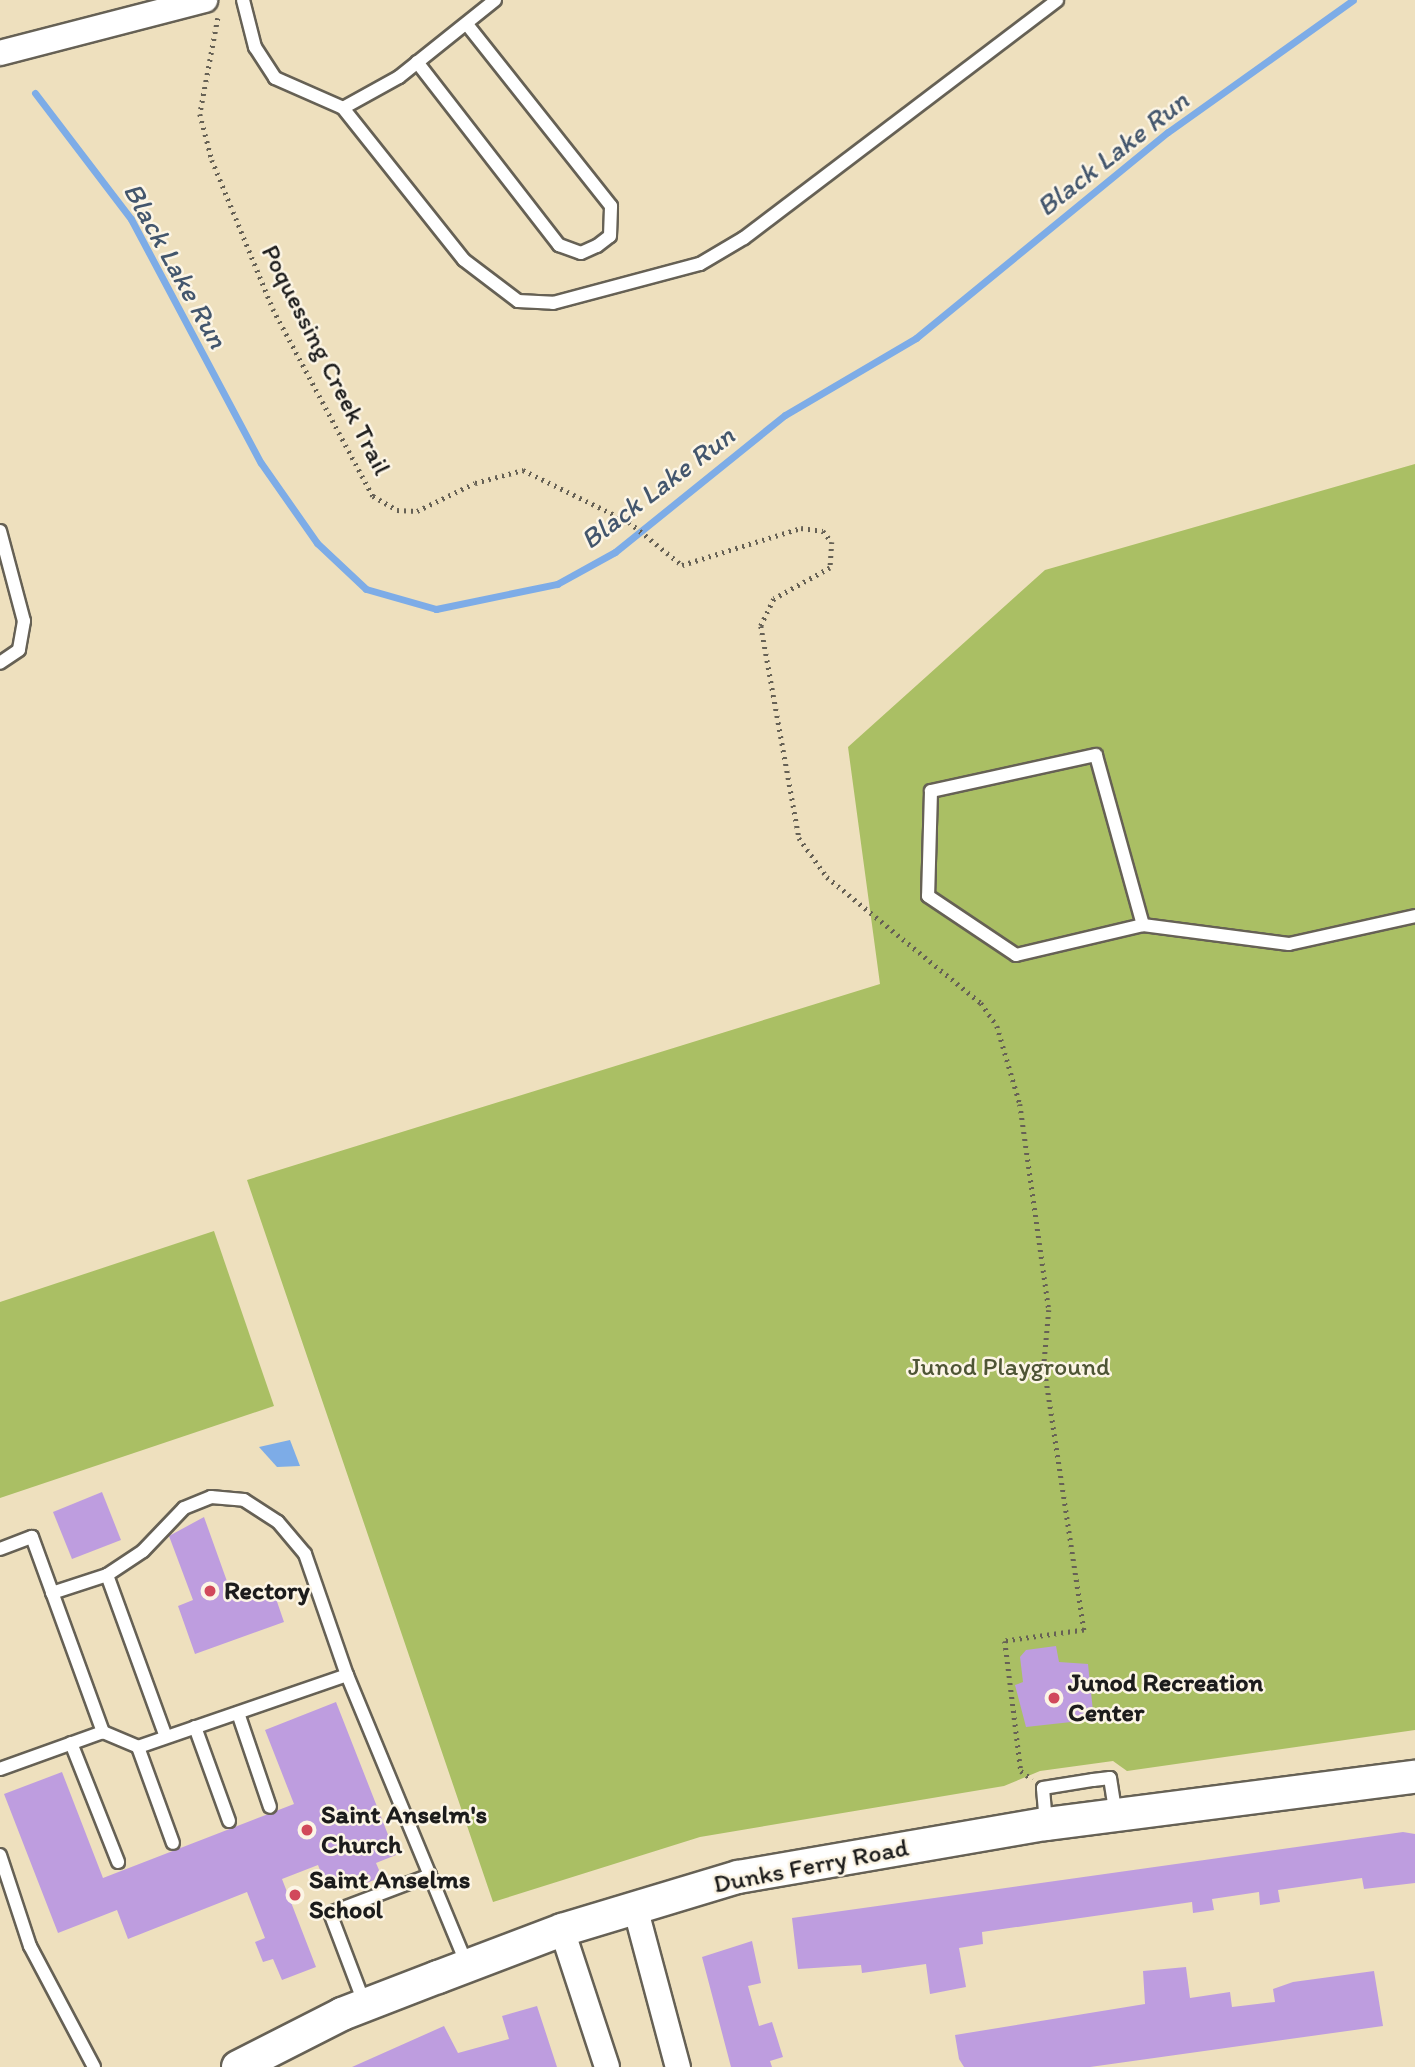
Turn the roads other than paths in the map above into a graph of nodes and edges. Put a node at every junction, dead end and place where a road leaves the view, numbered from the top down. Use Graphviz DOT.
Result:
graph roads {
  1 [pos="243,0"];
  2 [pos="495,0"];
  3 [pos="1058,0"];
  4 [pos="192,2"];
  5 [pos="467,24"];
  6 [pos="0,53"];
  7 [pos="417,62"];
  8 [pos="343,108"];
  9 [pos="0,531"];
  10 [pos="0,663"];
  11 [pos="1415,916"];
  12 [pos="1143,925"];
  13 [pos="0,1549"];
  14 [pos="107,1575"];
  15 [pos="52,1593"];
  16 [pos="347,1675"];
  17 [pos="238,1713"];
  18 [pos="195,1727"];
  19 [pos="103,1732"];
  20 [pos="166,1737"];
  21 [pos="71,1743"];
  22 [pos="138,1747"];
  23 [pos="0,1769"];
  24 [pos="1415,1777"];
  25 [pos="270,1807"];
  26 [pos="1116,1814"];
  27 [pos="229,1821"];
  28 [pos="1046,1824"];
  29 [pos="173,1843"];
  30 [pos="0,1854"];
  31 [pos="118,1862"];
  32 [pos="430,1875"];
  33 [pos="635,1907"];
  34 [pos="562,1930"];
  35 [pos="468,1966"];
  36 [pos="365,2005"];
  37 [pos="94,2067"];
  38 [pos="238,2067"];
  39 [pos="607,2067"];
  40 [pos="678,2067"];
  1 -- 8 [label="lane"];
  2 -- 5 [label="lane"];
  3 -- 8 [label="lane"];
  4 -- 6 [label="street"];
  5 -- 7 [label="lane"];
  5 -- 7 [label="lane"];
  7 -- 8 [label="lane"];
  9 -- 10 [label="lane"];
  11 -- 12 [label="lane"];
  12 -- 12 [label="lane"];
  13 -- 15 [label="lane"];
  14 -- 15 [label="lane"];
  14 -- 16 [label="lane"];
  14 -- 20 [label="lane"];
  15 -- 19 [label="lane"];
  16 -- 17 [label="lane"];
  16 -- 32 [label="lane"];
  17 -- 18 [label="lane"];
  17 -- 25 [label="lane"];
  18 -- 20 [label="lane"];
  18 -- 27 [label="lane"];
  19 -- 21 [label="lane"];
  19 -- 22 [label="lane"];
  20 -- 22 [label="lane"];
  21 -- 23 [label="lane"];
  21 -- 31 [label="lane"];
  22 -- 29 [label="lane"];
  24 -- 26 [label="street, Dunks Ferry Road"];
  26 -- 28 [label="street, Dunks Ferry Road"];
  26 -- 28 [label="lane"];
  28 -- 33 [label="street, Dunks Ferry Road"];
  30 -- 37 [label="lane"];
  32 -- 35 [label="lane"];
  32 -- 36 [label="lane"];
  33 -- 34 [label="street, Dunks Ferry Road"];
  33 -- 40 [label="street"];
  34 -- 35 [label="street, Dunks Ferry Road"];
  34 -- 39 [label="street"];
  35 -- 36 [label="street, Dunks Ferry Road"];
  36 -- 38 [label="street, Dunks Ferry Road"];
}
